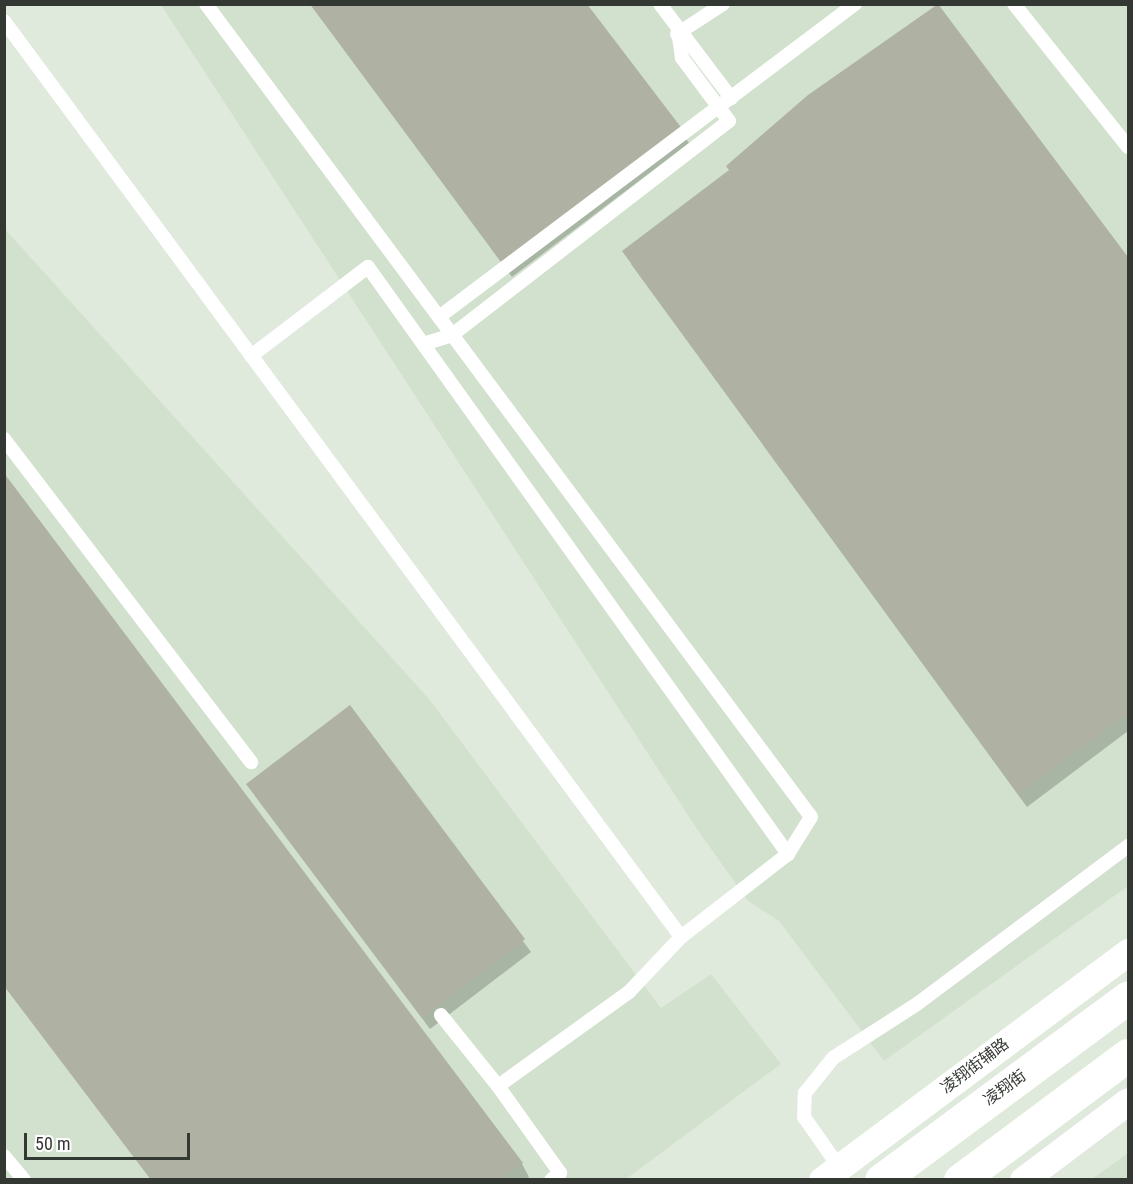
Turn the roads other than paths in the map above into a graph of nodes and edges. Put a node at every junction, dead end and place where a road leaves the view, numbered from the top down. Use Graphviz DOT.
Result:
graph roads {
  1 [pos="206,4"];
  2 [pos="654,4"];
  3 [pos="660,4"];
  4 [pos="723,4"];
  5 [pos="855,4"];
  6 [pos="1014,4"];
  7 [pos="4,21"];
  8 [pos="679,37"];
  9 [pos="731,98"];
  10 [pos="1128,147"];
  11 [pos="439,317"];
  12 [pos="423,344"];
  13 [pos="251,356"];
  14 [pos="4,440"];
  15 [pos="251,762"];
  16 [pos="1128,846"];
  17 [pos="788,854"];
  18 [pos="681,937"];
  19 [pos="1128,952"];
  20 [pos="1128,997"];
  21 [pos="441,1015"];
  22 [pos="1128,1055"];
  23 [pos="498,1086"];
  24 [pos="1128,1101"];
  25 [pos="4,1156"];
  26 [pos="836,1175"];
  27 [pos="24,1179"];
  28 [pos="551,1179"];
  29 [pos="880,1179"];
  30 [pos="960,1179"];
  31 [pos="1023,1179"];
  1 -- 11 [label="lane"];
  2 -- 8 [label="lane"];
  3 -- 9 [label="lane"];
  4 -- 8 [label="lane"];
  5 -- 9 [label="lane"];
  6 -- 10 [label="lane"];
  7 -- 13 [label="lane"];
  8 -- 12 [label="lane"];
  9 -- 11 [label="lane"];
  11 -- 17 [label="lane"];
  12 -- 13 [label="lane"];
  12 -- 17 [label="lane"];
  13 -- 18 [label="lane"];
  14 -- 15 [label="lane"];
  16 -- 26 [label="lane"];
  17 -- 18 [label="lane"];
  18 -- 23 [label="lane"];
  19 -- 26 [label="street, 凌翔街辅路"];
  20 -- 29 [label="main road, 凌翔街"];
  21 -- 23 [label="lane"];
  22 -- 30 [label="main road"];
  23 -- 28 [label="lane"];
  24 -- 31 [label="street"];
  25 -- 27 [label="lane"];
}
